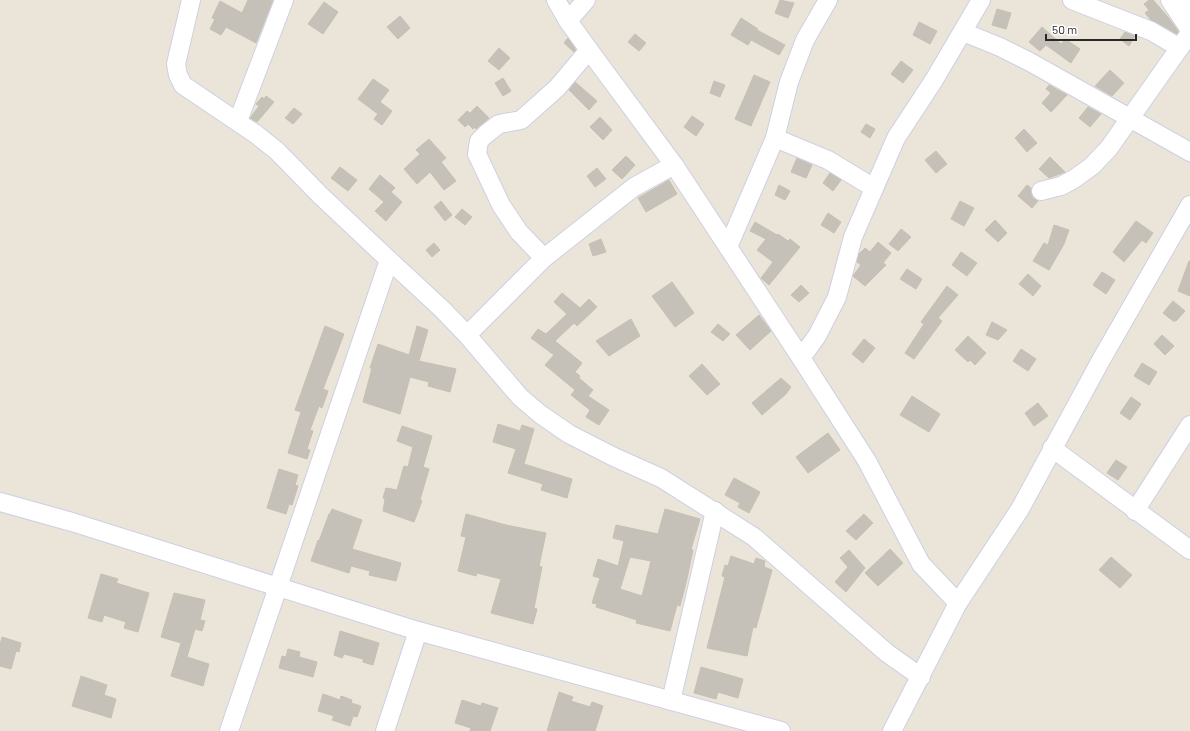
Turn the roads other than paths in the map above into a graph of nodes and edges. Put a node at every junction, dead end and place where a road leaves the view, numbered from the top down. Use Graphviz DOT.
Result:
graph roads {
  1 [pos="191,0"];
  2 [pos="284,0"];
  3 [pos="556,0"];
  4 [pos="586,0"];
  5 [pos="828,0"];
  6 [pos="980,0"];
  7 [pos="1072,0"];
  8 [pos="1170,0"];
  9 [pos="1188,0"];
  10 [pos="568,21"];
  11 [pos="1188,29"];
  12 [pos="963,32"];
  13 [pos="1180,48"];
  14 [pos="589,50"];
  15 [pos="1130,118"];
  16 [pos="238,121"];
  17 [pos="775,138"];
  18 [pos="1190,152"];
  19 [pos="674,165"];
  20 [pos="874,188"];
  21 [pos="1041,191"];
  22 [pos="1190,205"];
  23 [pos="728,247"];
  24 [pos="544,258"];
  25 [pos="389,260"];
  26 [pos="467,335"];
  27 [pos="801,358"];
  28 [pos="1190,425"];
  29 [pos="1052,448"];
  30 [pos="0,502"];
  31 [pos="715,511"];
  32 [pos="1135,511"];
  33 [pos="1190,550"];
  34 [pos="278,588"];
  35 [pos="958,603"];
  36 [pos="418,631"];
  37 [pos="921,677"];
  38 [pos="671,701"];
  39 [pos="229,731"];
  40 [pos="385,731"];
  41 [pos="781,731"];
  42 [pos="892,731"];
  1 -- 16 [label="street"];
  2 -- 16 [label="street"];
  3 -- 10 [label="street"];
  4 -- 10 [label="street"];
  5 -- 17 [label="street"];
  6 -- 12 [label="street"];
  7 -- 13 [label="street"];
  8 -- 11 [label="street"];
  9 -- 11 [label="street"];
  10 -- 14 [label="street"];
  11 -- 13 [label="street"];
  12 -- 15 [label="street"];
  12 -- 20 [label="street"];
  13 -- 15 [label="street"];
  14 -- 19 [label="street"];
  14 -- 24 [label="street"];
  15 -- 18 [label="street"];
  15 -- 21 [label="street"];
  16 -- 25 [label="street"];
  17 -- 20 [label="street"];
  17 -- 23 [label="street"];
  19 -- 23 [label="street"];
  19 -- 24 [label="street"];
  20 -- 27 [label="street"];
  22 -- 29 [label="street"];
  23 -- 27 [label="street"];
  24 -- 26 [label="street"];
  25 -- 26 [label="street"];
  25 -- 34 [label="street"];
  26 -- 31 [label="street"];
  27 -- 35 [label="street"];
  28 -- 32 [label="street"];
  29 -- 32 [label="street"];
  29 -- 35 [label="street"];
  30 -- 34 [label="street"];
  31 -- 37 [label="street"];
  31 -- 38 [label="street"];
  32 -- 33 [label="street"];
  34 -- 36 [label="street"];
  34 -- 39 [label="street"];
  35 -- 37 [label="street"];
  36 -- 38 [label="street"];
  36 -- 40 [label="street"];
  37 -- 42 [label="street"];
  38 -- 41 [label="street"];
}
